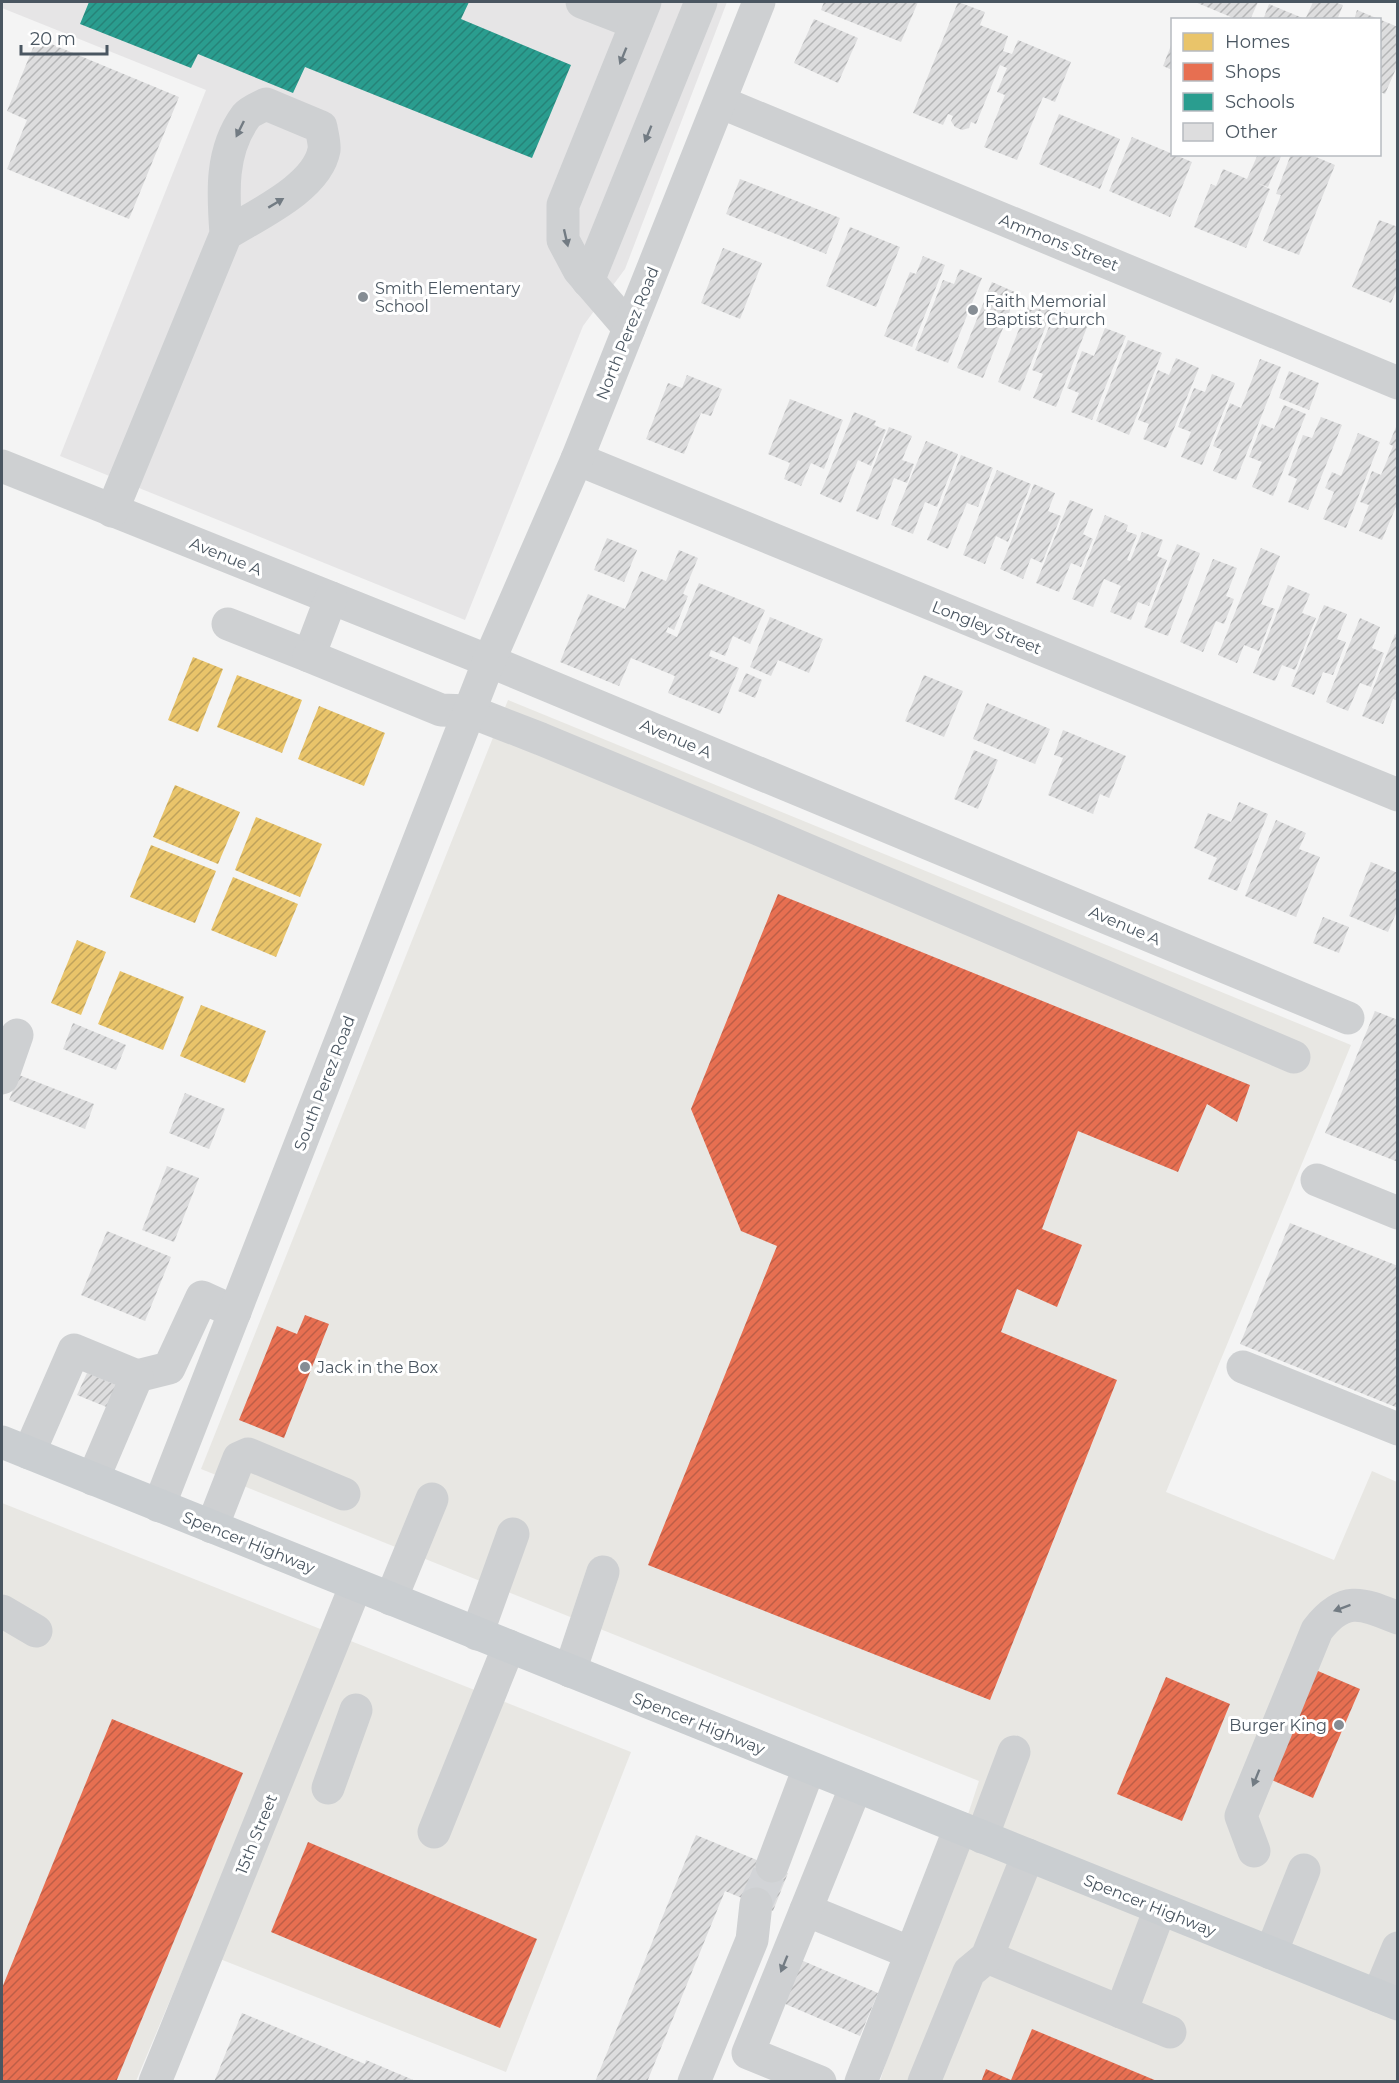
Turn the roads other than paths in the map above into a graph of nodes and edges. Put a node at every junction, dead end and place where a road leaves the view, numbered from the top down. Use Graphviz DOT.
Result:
graph roads {
  1 [pos="582,2"];
  2 [pos="701,2"];
  3 [pos="759,2"];
  4 [pos="641,13"];
  5 [pos="720,102"];
  6 [pos="226,234"];
  7 [pos="588,281"];
  8 [pos="629,328"];
  9 [pos="1398,383"];
  10 [pos="577,459"];
  11 [pos="2,466"];
  12 [pos="112,511"];
  13 [pos="332,598"];
  14 [pos="228,624"];
  15 [pos="309,656"];
  16 [pos="489,661"];
  17 [pos="469,711"];
  18 [pos="1398,795"];
  19 [pos="1348,1018"];
  20 [pos="17,1035"];
  21 [pos="1294,1057"];
  22 [pos="2,1078"];
  23 [pos="1317,1180"];
  24 [pos="1398,1213"];
  25 [pos="235,1311"];
  26 [pos="1243,1367"];
  27 [pos="137,1376"];
  28 [pos="1398,1429"];
  29 [pos="15,1448"];
  30 [pos="93,1479"];
  31 [pos="344,1494"];
  32 [pos="432,1500"];
  33 [pos="159,1506"];
  34 [pos="212,1527"];
  35 [pos="513,1534"];
  36 [pos="603,1572"];
  37 [pos="356,1585"];
  38 [pos="391,1599"];
  39 [pos="2,1611"];
  40 [pos="1398,1618"];
  41 [pos="36,1631"];
  42 [pos="477,1634"];
  43 [pos="509,1646"];
  44 [pos="570,1671"];
  45 [pos="356,1710"];
  46 [pos="1014,1752"];
  47 [pos="809,1768"];
  48 [pos="856,1786"];
  49 [pos="328,1788"];
  50 [pos="434,1832"];
  51 [pos="971,1832"];
  52 [pos="1254,1851"];
  53 [pos="1028,1855"];
  54 [pos="772,1866"];
  55 [pos="1304,1870"];
  56 [pos="756,1904"];
  57 [pos="1160,1909"];
  58 [pos="806,1910"];
  59 [pos="1398,1948"];
  60 [pos="911,1953"];
  61 [pos="1271,1953"];
  62 [pos="987,1957"];
  63 [pos="1388,2000"];
  64 [pos="1121,2012"];
  65 [pos="1170,2032"];
  66 [pos="155,2082"];
  67 [pos="694,2082"];
  68 [pos="820,2082"];
  69 [pos="861,2082"];
  70 [pos="924,2082"];
  1 -- 4 [label="street"];
  2 -- 7 [label="street, one-way"];
  3 -- 5 [label="street, North Perez Road"];
  4 -- 7 [label="street, one-way"];
  5 -- 8 [label="street, North Perez Road"];
  5 -- 9 [label="street, Ammons Street"];
  6 -- 12 [label="street"];
  7 -- 8 [label="street"];
  8 -- 10 [label="street, North Perez Road"];
  10 -- 16 [label="street, North Perez Road"];
  10 -- 18 [label="street, Longley Street"];
  11 -- 12 [label="street, Avenue A"];
  12 -- 13 [label="street, Avenue A"];
  13 -- 15 [label="street"];
  13 -- 16 [label="street, Avenue A"];
  14 -- 15 [label="street"];
  15 -- 17 [label="street"];
  16 -- 17 [label="street, South Perez Road"];
  16 -- 19 [label="street, Avenue A"];
  17 -- 21 [label="street"];
  17 -- 25 [label="street, South Perez Road"];
  20 -- 22 [label="street"];
  23 -- 24 [label="street"];
  25 -- 27 [label="street"];
  25 -- 33 [label="street, South Perez Road"];
  26 -- 28 [label="street"];
  27 -- 29 [label="street"];
  27 -- 30 [label="street"];
  29 -- 30 [label="main road, Spencer Highway"];
  30 -- 33 [label="main road, Spencer Highway"];
  31 -- 34 [label="street"];
  32 -- 38 [label="street"];
  33 -- 34 [label="main road, Spencer Highway"];
  34 -- 37 [label="main road, Spencer Highway"];
  35 -- 42 [label="street"];
  36 -- 44 [label="street"];
  37 -- 38 [label="main road, Spencer Highway"];
  37 -- 66 [label="street, 15th Street"];
  38 -- 42 [label="main road, Spencer Highway"];
  39 -- 41 [label="street"];
  40 -- 52 [label="street, one-way"];
  42 -- 43 [label="main road, Spencer Highway"];
  43 -- 44 [label="main road, Spencer Highway"];
  43 -- 50 [label="street"];
  44 -- 47 [label="main road, Spencer Highway"];
  45 -- 49 [label="street"];
  46 -- 51 [label="street"];
  47 -- 48 [label="main road, Spencer Highway"];
  47 -- 54 [label="street"];
  48 -- 51 [label="main road, Spencer Highway"];
  48 -- 58 [label="street"];
  51 -- 53 [label="main road, Spencer Highway"];
  51 -- 60 [label="street"];
  53 -- 57 [label="main road, Spencer Highway"];
  53 -- 62 [label="street"];
  55 -- 61 [label="street"];
  56 -- 67 [label="street"];
  57 -- 61 [label="main road, Spencer Highway"];
  57 -- 64 [label="street"];
  58 -- 60 [label="street"];
  58 -- 68 [label="street, one-way"];
  59 -- 63 [label="street"];
  60 -- 69 [label="street"];
  61 -- 63 [label="main road, Spencer Highway"];
  62 -- 64 [label="street"];
  62 -- 70 [label="street"];
  64 -- 65 [label="street"];
}
